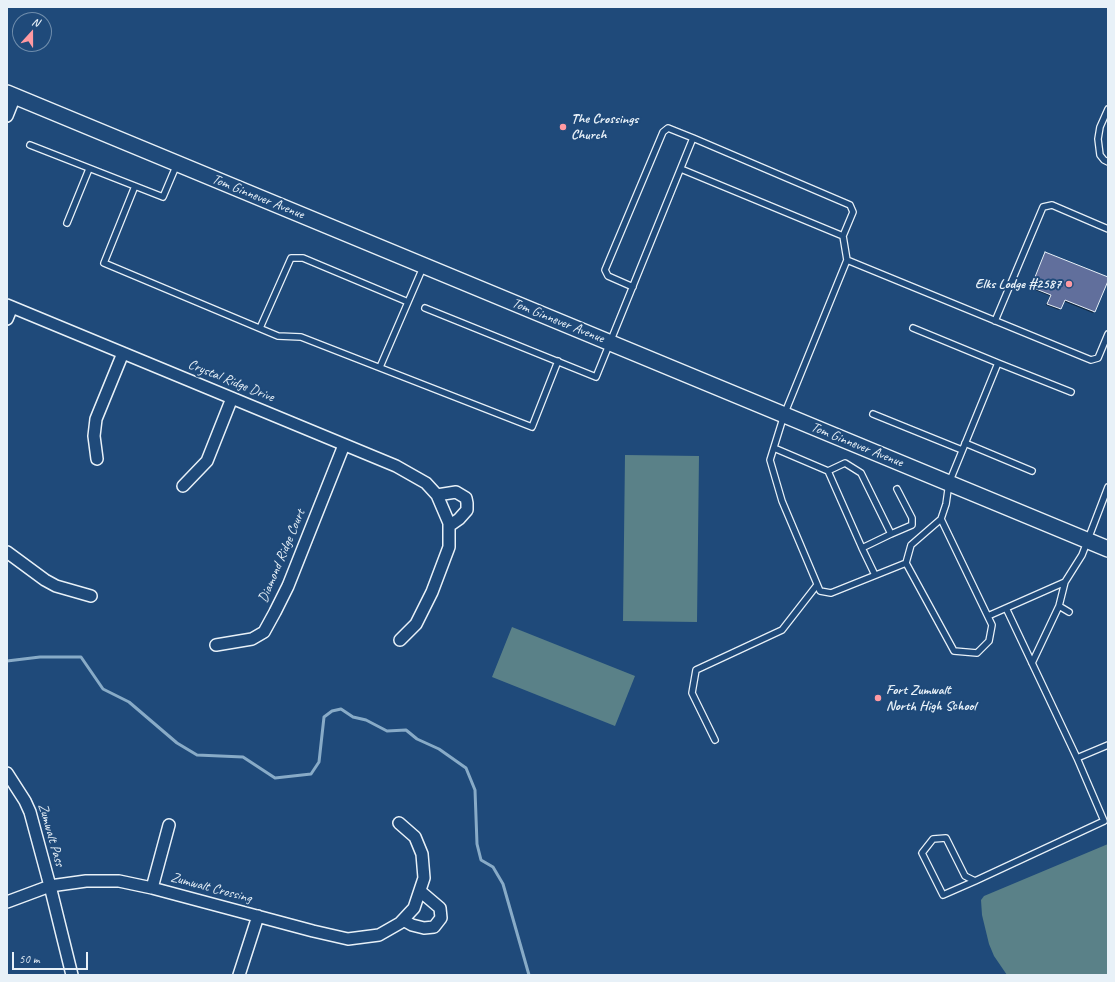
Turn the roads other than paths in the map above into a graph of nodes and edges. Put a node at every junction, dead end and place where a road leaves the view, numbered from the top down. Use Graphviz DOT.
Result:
graph roads {
  1 [pos="11,94"];
  2 [pos="1108,109"];
  3 [pos="7,116"];
  4 [pos="693,138"];
  5 [pos="30,145"];
  6 [pos="1108,162"];
  7 [pos="178,163"];
  8 [pos="89,168"];
  9 [pos="681,169"];
  10 [pos="135,186"];
  11 [pos="67,224"];
  12 [pos="1108,228"];
  13 [pos="843,236"];
  14 [pos="847,260"];
  15 [pos="424,265"];
  16 [pos="633,287"];
  17 [pos="408,302"];
  18 [pos="9,306"];
  19 [pos="425,308"];
  20 [pos="7,319"];
  21 [pos="995,321"];
  22 [pos="260,328"];
  23 [pos="913,328"];
  24 [pos="1108,334"];
  25 [pos="610,342"];
  26 [pos="123,353"];
  27 [pos="558,361"];
  28 [pos="998,363"];
  29 [pos="380,367"];
  30 [pos="1071,392"];
  31 [pos="232,398"];
  32 [pos="873,414"];
  33 [pos="784,415"];
  34 [pos="965,443"];
  35 [pos="344,445"];
  36 [pos="774,448"];
  37 [pos="962,450"];
  38 [pos="96,458"];
  39 [pos="1032,470"];
  40 [pos="828,471"];
  41 [pos="949,483"];
  42 [pos="183,486"];
  43 [pos="1108,487"];
  44 [pos="897,489"];
  45 [pos="437,495"];
  46 [pos="941,520"];
  47 [pos="449,526"];
  48 [pos="891,534"];
  49 [pos="1088,540"];
  50 [pos="862,548"];
  51 [pos="1108,548"];
  52 [pos="7,552"];
  53 [pos="906,563"];
  54 [pos="875,575"];
  55 [pos="1065,582"];
  56 [pos="817,585"];
  57 [pos="92,596"];
  58 [pos="1059,606"];
  59 [pos="1006,608"];
  60 [pos="1069,612"];
  61 [pos="988,616"];
  62 [pos="400,640"];
  63 [pos="216,645"];
  64 [pos="1032,663"];
  65 [pos="715,740"];
  66 [pos="1108,745"];
  67 [pos="1077,758"];
  68 [pos="7,773"];
  69 [pos="1106,822"];
  70 [pos="399,823"];
  71 [pos="169,825"];
  72 [pos="975,881"];
  73 [pos="50,886"];
  74 [pos="152,888"];
  75 [pos="420,891"];
  76 [pos="7,902"];
  77 [pos="258,916"];
  78 [pos="403,920"];
  79 [pos="72,975"];
  80 [pos="239,975"];
  1 -- 3 [label="street"];
  1 -- 7 [label="main road, Tom Ginnever Avenue"];
  2 -- 6 [label="lane"];
  4 -- 9 [label="lane"];
  4 -- 13 [label="lane"];
  4 -- 16 [label="lane"];
  5 -- 8 [label="lane"];
  7 -- 10 [label="lane"];
  7 -- 15 [label="main road, Tom Ginnever Avenue"];
  8 -- 10 [label="lane"];
  8 -- 11 [label="lane"];
  9 -- 13 [label="lane"];
  9 -- 16 [label="lane"];
  10 -- 22 [label="lane"];
  12 -- 21 [label="lane"];
  13 -- 14 [label="lane"];
  14 -- 21 [label="lane"];
  14 -- 33 [label="lane"];
  15 -- 17 [label="lane"];
  15 -- 25 [label="main road, Tom Ginnever Avenue"];
  16 -- 25 [label="lane"];
  17 -- 22 [label="lane"];
  17 -- 29 [label="lane"];
  18 -- 20 [label="street"];
  18 -- 26 [label="street, Crystal Ridge Drive"];
  19 -- 27 [label="lane"];
  21 -- 24 [label="lane"];
  22 -- 29 [label="lane"];
  23 -- 28 [label="lane"];
  25 -- 27 [label="lane"];
  25 -- 33 [label="main road, Tom Ginnever Avenue"];
  26 -- 31 [label="street, Crystal Ridge Drive"];
  26 -- 38 [label="street"];
  27 -- 29 [label="lane"];
  28 -- 30 [label="lane"];
  28 -- 34 [label="lane"];
  31 -- 35 [label="street, Crystal Ridge Drive"];
  31 -- 42 [label="street"];
  32 -- 37 [label="lane"];
  33 -- 36 [label="lane"];
  33 -- 41 [label="main road, Tom Ginnever Avenue"];
  34 -- 37 [label="lane"];
  34 -- 39 [label="lane"];
  35 -- 45 [label="street, Crystal Ridge Drive"];
  35 -- 63 [label="street, Diamond Ridge Court"];
  36 -- 40 [label="lane"];
  36 -- 56 [label="lane"];
  37 -- 41 [label="lane"];
  40 -- 48 [label="lane"];
  40 -- 50 [label="lane"];
  41 -- 46 [label="lane"];
  41 -- 49 [label="main road, Tom Ginnever Avenue"];
  43 -- 49 [label="lane"];
  44 -- 48 [label="lane"];
  45 -- 47 [label="street, Crystal Ridge Drive"];
  45 -- 47 [label="street"];
  46 -- 53 [label="lane"];
  46 -- 61 [label="lane"];
  47 -- 62 [label="street, Crystal Ridge Drive"];
  48 -- 50 [label="lane"];
  49 -- 51 [label="main road, Tom Ginnever Avenue"];
  49 -- 55 [label="lane"];
  50 -- 54 [label="lane"];
  52 -- 57 [label="street"];
  53 -- 54 [label="lane"];
  53 -- 61 [label="lane"];
  54 -- 56 [label="lane"];
  55 -- 58 [label="lane"];
  55 -- 59 [label="lane"];
  56 -- 65 [label="lane"];
  58 -- 60 [label="lane"];
  58 -- 64 [label="lane"];
  59 -- 61 [label="lane"];
  59 -- 64 [label="lane"];
  64 -- 67 [label="lane"];
  66 -- 67 [label="lane"];
  67 -- 69 [label="lane"];
  68 -- 73 [label="street, Zumwalt Pass"];
  69 -- 72 [label="lane"];
  70 -- 75 [label="street, Zumwalt Crossing"];
  71 -- 74 [label="street"];
  72 -- 72 [label="lane"];
  73 -- 74 [label="street, Zumwalt Crossing"];
  73 -- 76 [label="street, Zumwalt Crossing"];
  73 -- 79 [label="street, Zumwalt Pass"];
  74 -- 77 [label="street, Zumwalt Crossing"];
  75 -- 78 [label="street, Zumwalt Crossing"];
  75 -- 78 [label="street"];
  77 -- 78 [label="street, Zumwalt Crossing"];
  77 -- 80 [label="street"];
}
